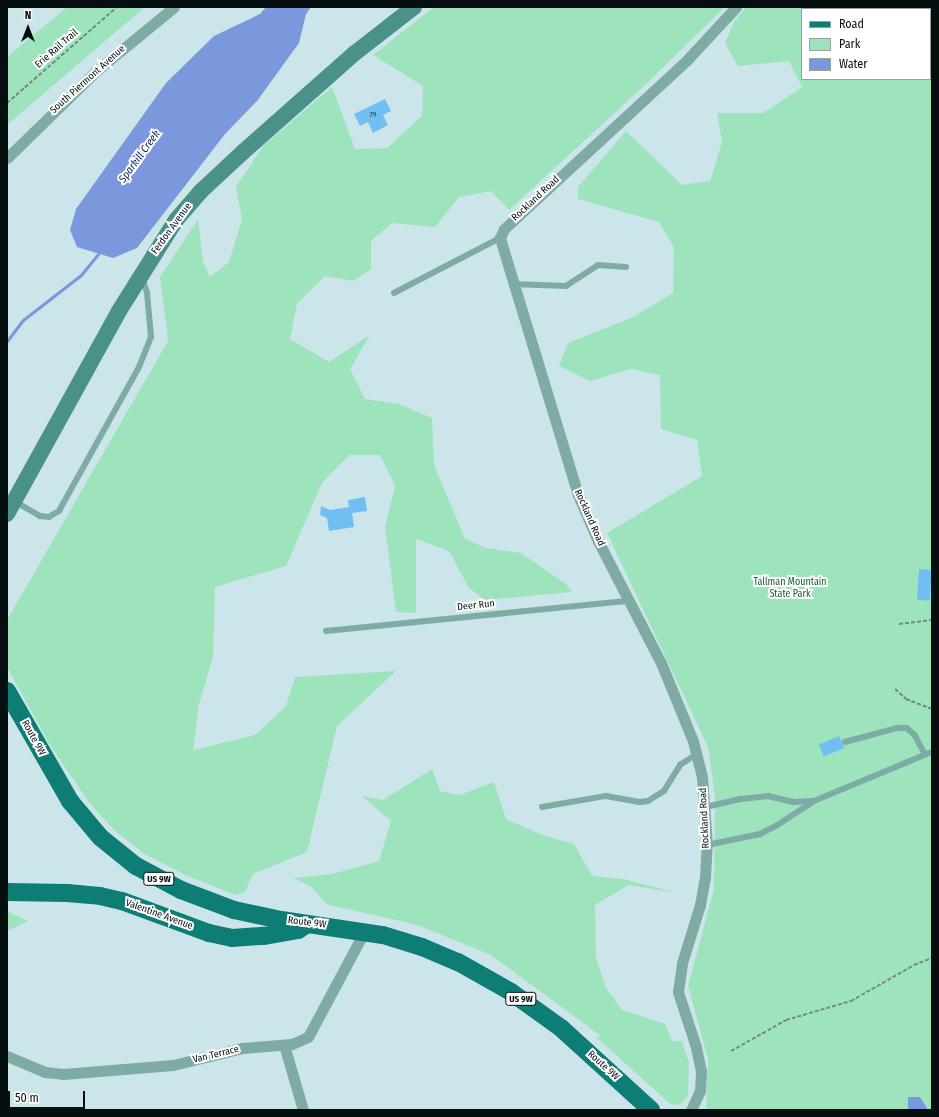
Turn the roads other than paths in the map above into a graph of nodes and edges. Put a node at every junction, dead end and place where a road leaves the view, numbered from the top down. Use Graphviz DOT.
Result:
graph roads {
  1 [pos="174,7"];
  2 [pos="414,7"];
  3 [pos="736,7"];
  4 [pos="7,158"];
  5 [pos="500,238"];
  6 [pos="626,267"];
  7 [pos="140,275"];
  8 [pos="512,284"];
  9 [pos="394,293"];
  10 [pos="10,507"];
  11 [pos="629,601"];
  12 [pos="326,631"];
  13 [pos="7,691"];
  14 [pos="845,742"];
  15 [pos="932,752"];
  16 [pos="697,754"];
  17 [pos="925,754"];
  18 [pos="814,801"];
  19 [pos="542,807"];
  20 [pos="706,807"];
  21 [pos="707,845"];
  22 [pos="7,892"];
  23 [pos="308,923"];
  24 [pos="364,932"];
  25 [pos="284,1045"];
  26 [pos="7,1056"];
  27 [pos="303,1110"];
  28 [pos="651,1110"];
  29 [pos="691,1110"];
  1 -- 4 [label="street, South Piermont Avenue"];
  2 -- 7 [label="street, Ferdon Avenue"];
  3 -- 5 [label="street, Rockland Road"];
  5 -- 8 [label="street, Rockland Road"];
  5 -- 9 [label="lane"];
  6 -- 8 [label="lane"];
  7 -- 10 [label="street, Ferdon Avenue"];
  7 -- 10 [label="lane"];
  8 -- 11 [label="street, Rockland Road"];
  11 -- 12 [label="lane, Deer Run"];
  11 -- 16 [label="street, Rockland Road"];
  13 -- 23 [label="main road, Route 9W / US 9W"];
  14 -- 17 [label="lane"];
  15 -- 17 [label="lane"];
  16 -- 19 [label="lane"];
  16 -- 20 [label="street, Rockland Road"];
  17 -- 18 [label="lane"];
  18 -- 20 [label="lane"];
  18 -- 21 [label="lane"];
  20 -- 21 [label="street, Rockland Road"];
  21 -- 29 [label="street, Rockland Road"];
  22 -- 23 [label="main road, Valentine Avenue"];
  23 -- 24 [label="main road, Route 9W / US 9W"];
  24 -- 25 [label="street, Van Terrace"];
  24 -- 28 [label="main road, Route 9W / US 9W"];
  25 -- 26 [label="street, Van Terrace"];
  25 -- 27 [label="street"];
}
